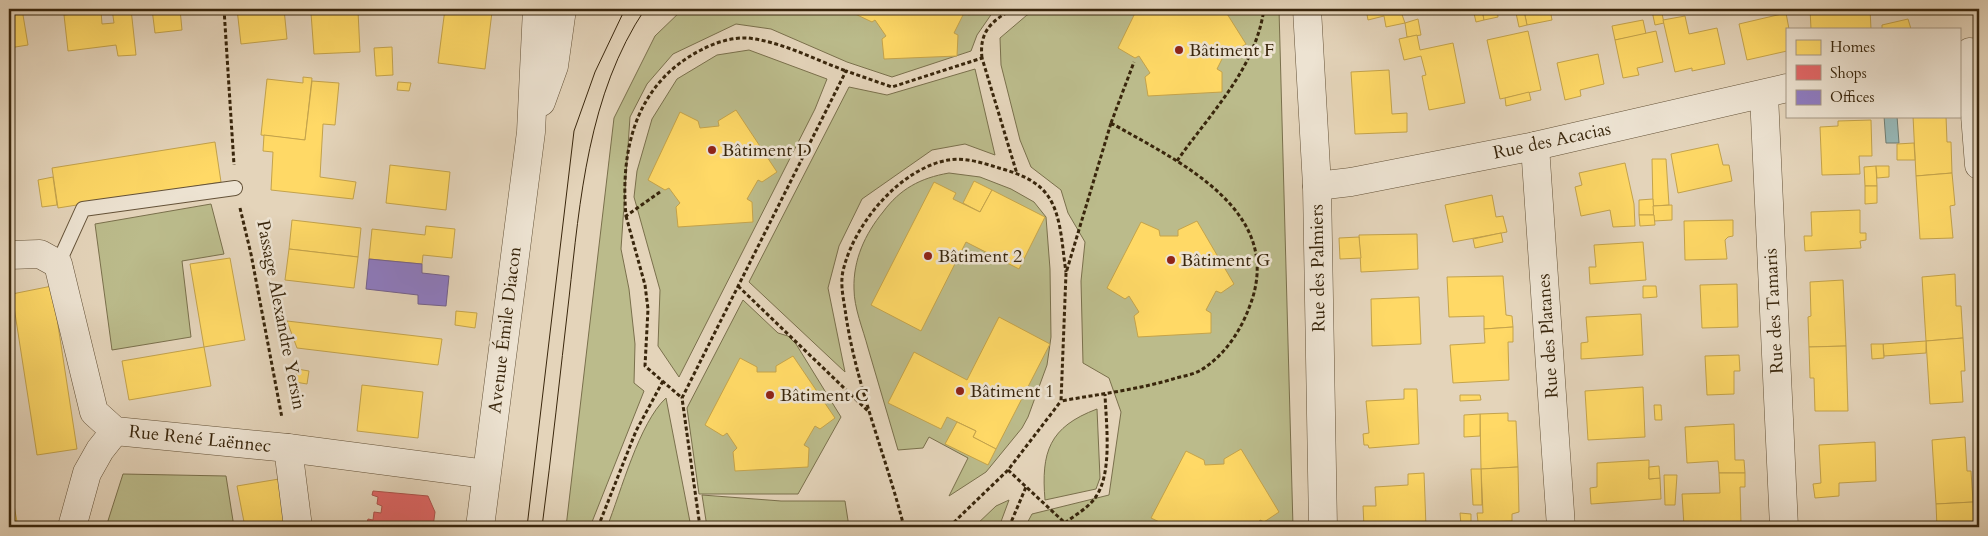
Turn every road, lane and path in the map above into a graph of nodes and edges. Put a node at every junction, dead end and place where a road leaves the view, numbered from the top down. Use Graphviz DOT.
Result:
graph roads {
  1 [pos="224,9"];
  2 [pos="537,9"];
  3 [pos="562,9"];
  4 [pos="582,9"];
  5 [pos="1013,9"];
  6 [pos="1264,9"];
  7 [pos="1307,9"];
  8 [pos="1970,52"];
  9 [pos="982,58"];
  10 [pos="1134,62"];
  11 [pos="554,66"];
  12 [pos="846,71"];
  13 [pos="1776,92"];
  14 [pos="1111,123"];
  15 [pos="531,132"];
  16 [pos="1535,146"];
  17 [pos="1177,161"];
  18 [pos="1979,165"];
  19 [pos="1017,174"];
  20 [pos="1317,186"];
  21 [pos="235,188"];
  22 [pos="660,192"];
  23 [pos="626,216"];
  24 [pos="9,255"];
  25 [pos="58,264"];
  26 [pos="1066,273"];
  27 [pos="738,286"];
  28 [pos="663,381"];
  29 [pos="1105,394"];
  30 [pos="682,398"];
  31 [pos="1061,401"];
  32 [pos="869,412"];
  33 [pos="115,430"];
  34 [pos="288,448"];
  35 [pos="1008,470"];
  36 [pos="486,474"];
  37 [pos="1026,487"];
  38 [pos="1066,523"];
  39 [pos="72,527"];
  40 [pos="298,527"];
  41 [pos="480,527"];
  42 [pos="598,527"];
  43 [pos="700,527"];
  44 [pos="904,527"];
  45 [pos="950,527"];
  46 [pos="1009,527"];
  47 [pos="1069,527"];
  48 [pos="1323,527"];
  49 [pos="1560,527"];
  50 [pos="1784,527"];
  1 -- 21 [label="path, Passage Alexandre Yersin"];
  2 -- 15 [label="street, Avenue Émile Diacon"];
  3 -- 11 [label="street, Avenue Émile Diacon"];
  4 -- 11 [label="street, Avenue Émile Diacon"];
  5 -- 9 [label="path"];
  6 -- 17 [label="path"];
  7 -- 20 [label="street, Rue des Palmiers"];
  8 -- 18 [label="street"];
  9 -- 12 [label="path"];
  9 -- 19 [label="path"];
  10 -- 14 [label="path"];
  11 -- 15 [label="street, Avenue Émile Diacon"];
  12 -- 23 [label="path"];
  12 -- 27 [label="path"];
  13 -- 16 [label="street, Rue des Acacias"];
  13 -- 50 [label="street, Rue des Tamaris"];
  14 -- 17 [label="path"];
  14 -- 26 [label="path"];
  15 -- 36 [label="street, Avenue Émile Diacon"];
  16 -- 20 [label="street, Rue des Acacias"];
  16 -- 49 [label="street, Rue des Platanes"];
  17 -- 29 [label="path"];
  19 -- 26 [label="path"];
  19 -- 32 [label="path"];
  20 -- 48 [label="street, Rue des Palmiers"];
  21 -- 25 [label="lane"];
  21 -- 34 [label="path, Passage Alexandre Yersin"];
  22 -- 23 [label="path"];
  23 -- 28 [label="path"];
  24 -- 25 [label="street"];
  25 -- 33 [label="street, Rue René Laënnec"];
  26 -- 31 [label="path"];
  27 -- 30 [label="path"];
  27 -- 32 [label="path"];
  28 -- 30 [label="path"];
  28 -- 42 [label="path"];
  29 -- 31 [label="path"];
  29 -- 38 [label="path"];
  30 -- 43 [label="path"];
  31 -- 35 [label="path"];
  32 -- 44 [label="path"];
  33 -- 34 [label="street, Rue René Laënnec"];
  33 -- 39 [label="street"];
  34 -- 36 [label="street, Rue René Laënnec"];
  34 -- 40 [label="street"];
  35 -- 37 [label="path"];
  35 -- 45 [label="path"];
  36 -- 41 [label="street, Avenue Émile Diacon"];
  37 -- 38 [label="path"];
  37 -- 46 [label="path"];
  38 -- 47 [label="path"];
}
